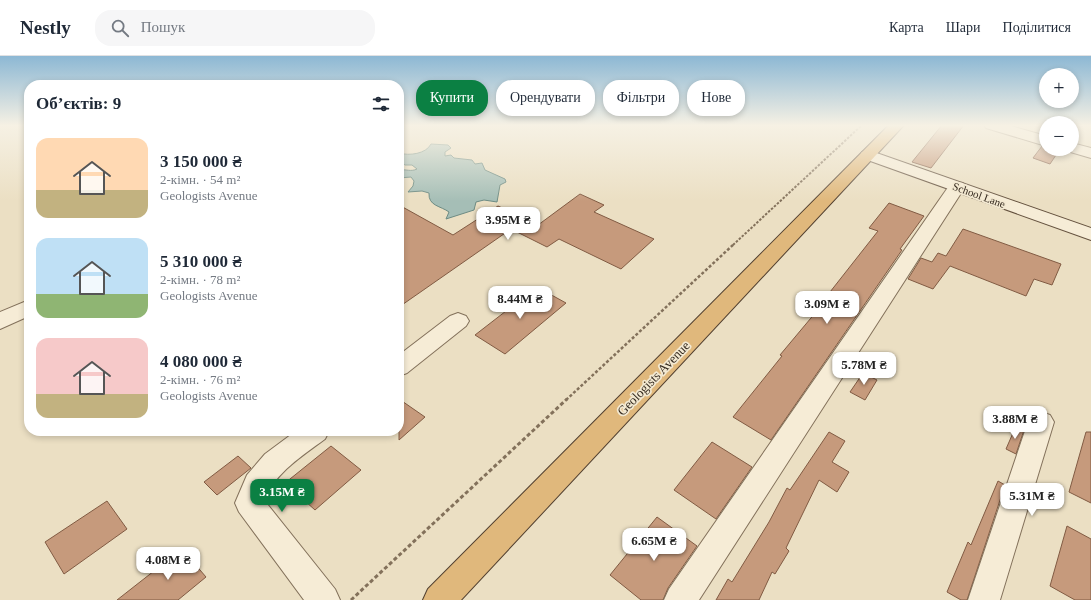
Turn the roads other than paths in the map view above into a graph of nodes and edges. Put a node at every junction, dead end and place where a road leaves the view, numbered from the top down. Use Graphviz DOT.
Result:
graph roads {
  1 [pos="872,150"];
  2 [pos="1081,150"];
  3 [pos="1091,153"];
  4 [pos="868,155"];
  5 [pos="957,187"];
  6 [pos="1091,234"];
  7 [pos="24,309"];
  8 [pos="0,321"];
  9 [pos="458,321"];
  10 [pos="404,363"];
  11 [pos="1041,422"];
  12 [pos="309,436"];
  13 [pos="324,600"];
  14 [pos="439,600"];
  15 [pos="680,600"];
  16 [pos="984,600"];
  1 -- 4 [label="highway, Geologists Avenue"];
  2 -- 3 [label="street"];
  4 -- 5 [label="street, School Lane"];
  4 -- 14 [label="highway, Geologists Avenue"];
  5 -- 6 [label="street, School Lane"];
  5 -- 15 [label="street"];
  7 -- 8 [label="street"];
  9 -- 10 [label="street"];
  11 -- 16 [label="street"];
  12 -- 13 [label="street"];
}
